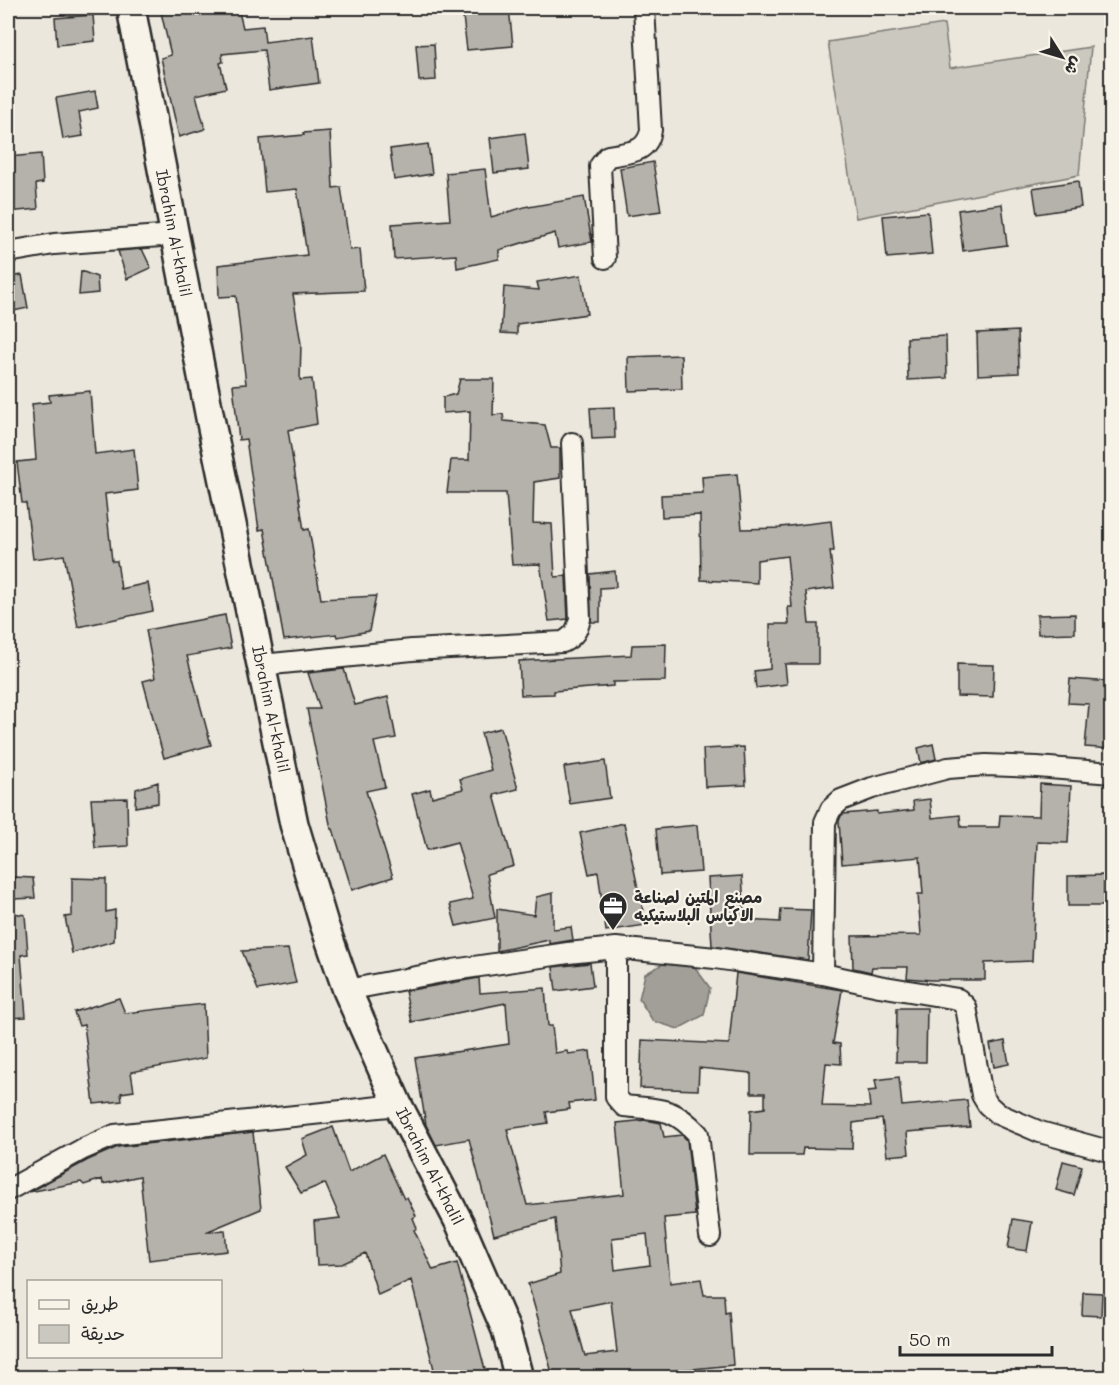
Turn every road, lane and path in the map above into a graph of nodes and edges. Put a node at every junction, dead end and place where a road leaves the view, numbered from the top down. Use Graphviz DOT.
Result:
graph roads {
  1 [pos="131,8"];
  2 [pos="644,8"];
  3 [pos="174,235"];
  4 [pos="8,252"];
  5 [pos="605,258"];
  6 [pos="572,443"];
  7 [pos="262,665"];
  8 [pos="1112,773"];
  9 [pos="616,948"];
  10 [pos="823,974"];
  11 [pos="347,990"];
  12 [pos="398,1105"];
  13 [pos="1112,1152"];
  14 [pos="8,1190"];
  15 [pos="710,1236"];
  16 [pos="519,1377"];
  1 -- 3 [label="street, Ibrahim Al-khalil"];
  2 -- 5 [label="street"];
  3 -- 4 [label="street"];
  3 -- 7 [label="street, Ibrahim Al-khalil"];
  6 -- 7 [label="street"];
  7 -- 11 [label="street, Ibrahim Al-khalil"];
  8 -- 10 [label="street"];
  9 -- 10 [label="street"];
  9 -- 11 [label="street"];
  9 -- 15 [label="street"];
  10 -- 13 [label="street"];
  11 -- 12 [label="street, Ibrahim Al-khalil"];
  12 -- 14 [label="street"];
  12 -- 16 [label="street, Ibrahim Al-khalil"];
}
